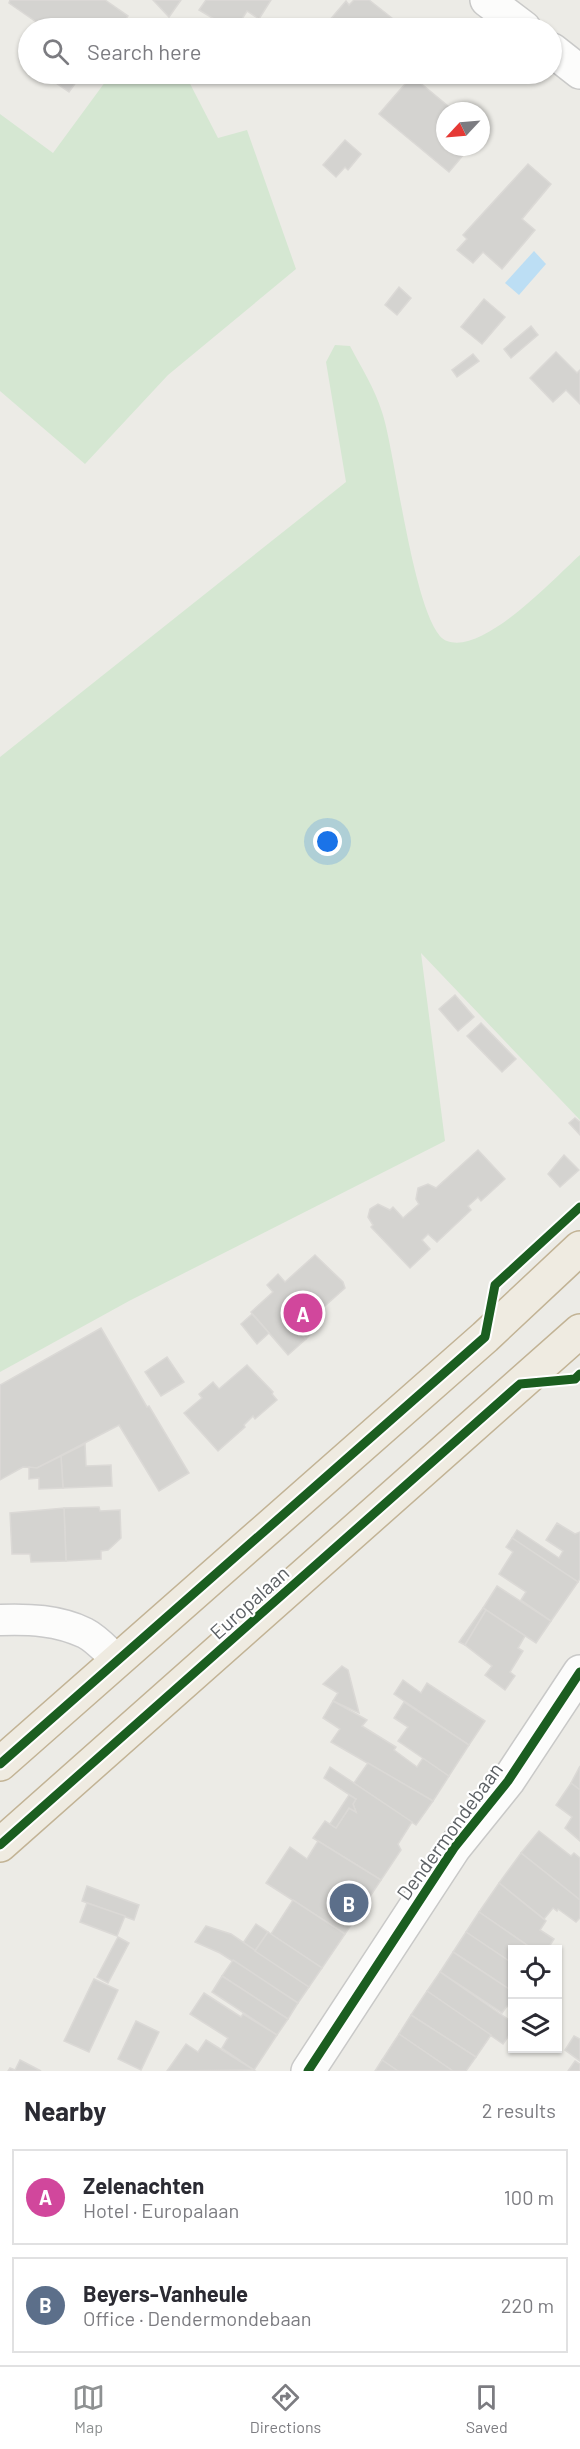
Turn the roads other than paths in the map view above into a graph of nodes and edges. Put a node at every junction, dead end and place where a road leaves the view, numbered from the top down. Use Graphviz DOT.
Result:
graph roads {
  1 [pos="487,0"];
  2 [pos="511,18"];
  3 [pos="562,58"];
  4 [pos="580,72"];
  5 [pos="580,1248"];
  6 [pos="580,1331"];
  7 [pos="0,1620"];
  8 [pos="118,1661"];
  9 [pos="580,1672"];
  10 [pos="0,1764"];
  11 [pos="0,1845"];
  12 [pos="308,2071"];
  1 -- 2 [label="street"];
  3 -- 4 [label="street"];
  5 -- 8 [label="highway"];
  6 -- 11 [label="highway, Europalaan"];
  7 -- 8 [label="street"];
  8 -- 10 [label="highway"];
  9 -- 12 [label="street, Dendermondebaan"];
}
